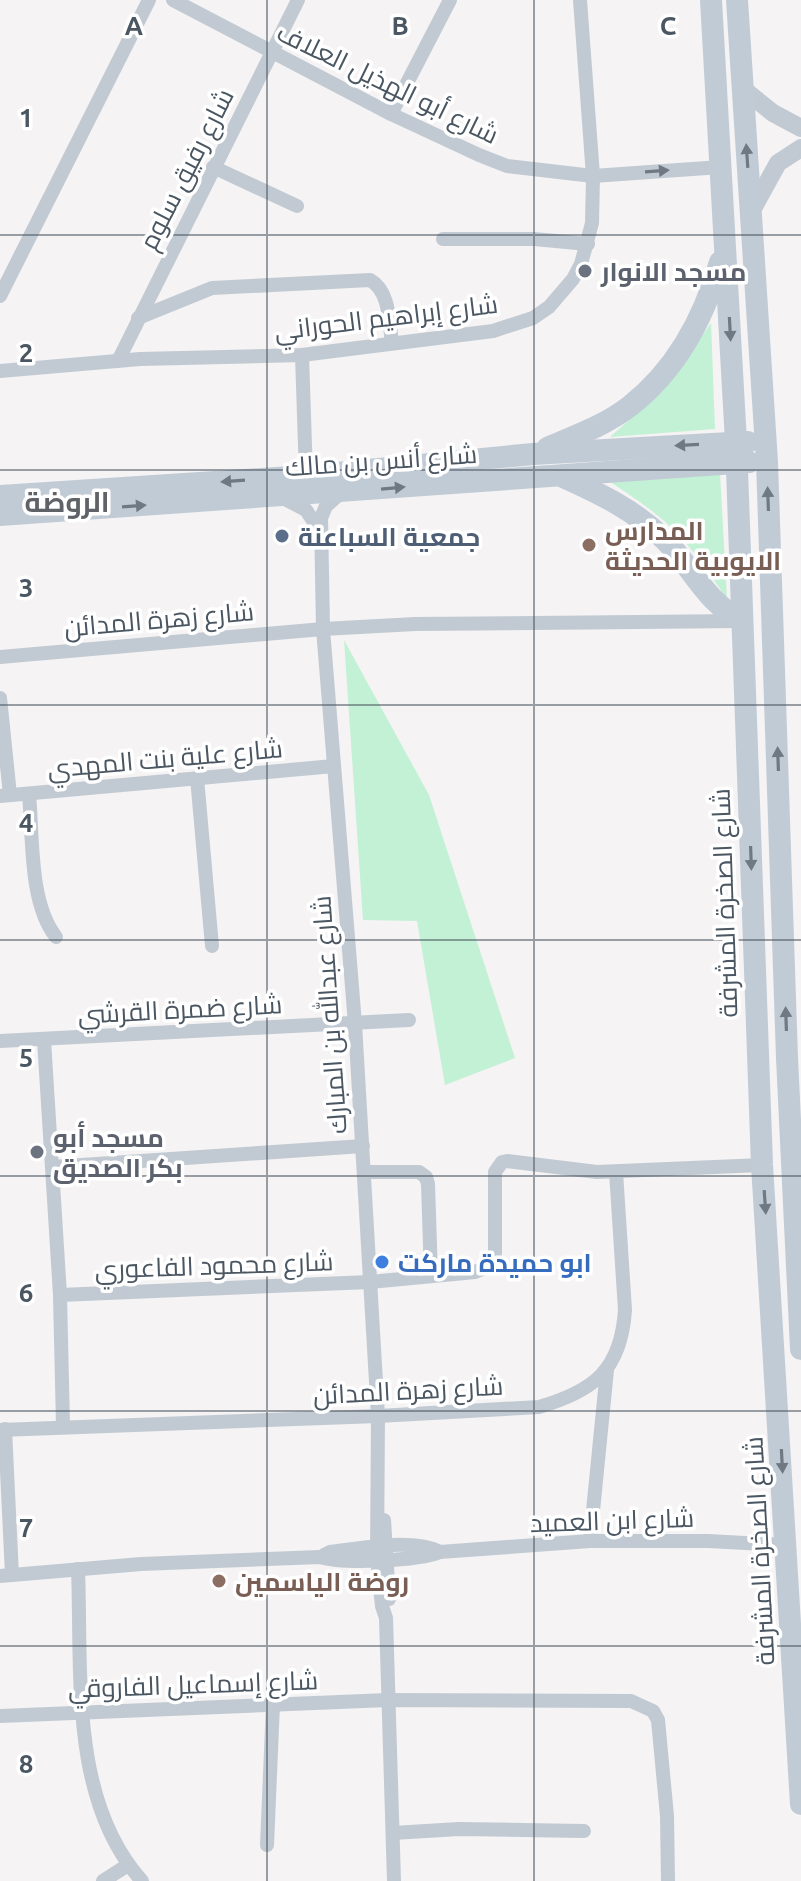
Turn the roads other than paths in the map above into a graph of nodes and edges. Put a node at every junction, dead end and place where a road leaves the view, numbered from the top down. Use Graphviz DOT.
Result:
graph roads {
  1 [pos="149,0"];
  2 [pos="173,0"];
  3 [pos="298,0"];
  4 [pos="450,0"];
  5 [pos="580,0"];
  6 [pos="711,0"];
  7 [pos="737,0"];
  8 [pos="271,53"];
  9 [pos="743,89"];
  10 [pos="391,114"];
  11 [pos="801,128"];
  12 [pos="801,148"];
  13 [pos="213,167"];
  14 [pos="721,167"];
  15 [pos="593,176"];
  16 [pos="297,206"];
  17 [pos="751,212"];
  18 [pos="443,239"];
  19 [pos="726,242"];
  20 [pos="588,244"];
  21 [pos="0,296"];
  22 [pos="138,318"];
  23 [pos="392,343"];
  24 [pos="302,355"];
  25 [pos="118,361"];
  26 [pos="0,371"];
  27 [pos="766,451"];
  28 [pos="736,452"];
  29 [pos="533,454"];
  30 [pos="558,475"];
  31 [pos="306,476"];
  32 [pos="342,492"];
  33 [pos="0,496"];
  34 [pos="278,496"];
  35 [pos="0,515"];
  36 [pos="320,531"];
  37 [pos="741,620"];
  38 [pos="323,629"];
  39 [pos="0,657"];
  40 [pos="0,698"];
  41 [pos="334,766"];
  42 [pos="197,778"];
  43 [pos="29,794"];
  44 [pos="5,796"];
  45 [pos="56,937"];
  46 [pos="212,946"];
  47 [pos="409,1020"];
  48 [pos="355,1024"];
  49 [pos="44,1040"];
  50 [pos="0,1041"];
  51 [pos="787,1058"];
  52 [pos="801,1081"];
  53 [pos="363,1146"];
  54 [pos="783,1154"];
  55 [pos="52,1167"];
  56 [pos="364,1172"];
  57 [pos="616,1172"];
  58 [pos="431,1276"];
  59 [pos="370,1282"];
  60 [pos="799,1291"];
  61 [pos="60,1295"];
  62 [pos="801,1349"];
  63 [pos="607,1370"];
  64 [pos="378,1416"];
  65 [pos="63,1426"];
  66 [pos="2,1430"];
  67 [pos="590,1541"];
  68 [pos="785,1545"];
  69 [pos="382,1553"];
  70 [pos="78,1569"];
  71 [pos="6,1576"];
  72 [pos="388,1700"];
  73 [pos="273,1704"];
  74 [pos="83,1713"];
  75 [pos="0,1716"];
  76 [pos="801,1804"];
  77 [pos="584,1831"];
  78 [pos="393,1833"];
  79 [pos="267,1845"];
  80 [pos="128,1865"];
  81 [pos="103,1881"];
  82 [pos="142,1881"];
  83 [pos="394,1881"];
  84 [pos="668,1881"];
  1 -- 21 [label="street"];
  2 -- 8 [label="street, شارع أبو الهذيل العلاف"];
  3 -- 8 [label="street, شارع رفيق سلوم"];
  4 -- 10 [label="street"];
  5 -- 15 [label="street, شارع إبراهيم الحوراني"];
  6 -- 14 [label="main road, شارع الصخرة المشرفة"];
  7 -- 9 [label="main road, شارع الصخرة المشرفة"];
  8 -- 10 [label="street, شارع أبو الهذيل العلاف"];
  8 -- 13 [label="street, شارع رفيق سلوم"];
  9 -- 11 [label="street"];
  17 -- 9 [label="main road, شارع الصخرة المشرفة, one-way"];
  10 -- 15 [label="street, شارع أبو الهذيل العلاف"];
  12 -- 17 [label="street"];
  13 -- 16 [label="street"];
  13 -- 22 [label="street, شارع رفيق سلوم"];
  15 -- 14 [label="street, شارع أبو الهذيل العلاف, one-way"];
  14 -- 19 [label="main road, شارع الصخرة المشرفة"];
  15 -- 20 [label="street, شارع إبراهيم الحوراني"];
  17 -- 27 [label="main road, شارع الصخرة المشرفة"];
  18 -- 20 [label="street"];
  19 -- 28 [label="main road, شارع الصخرة المشرفة, one-way"];
  19 -- 29 [label="main road"];
  20 -- 23 [label="street, شارع إبراهيم الحوراني"];
  22 -- 23 [label="street"];
  22 -- 25 [label="street, شارع رفيق سلوم"];
  23 -- 24 [label="street, شارع إبراهيم الحوراني"];
  24 -- 25 [label="street, شارع إبراهيم الحوراني"];
  24 -- 31 [label="street"];
  25 -- 26 [label="street, شارع إبراهيم الحوراني"];
  27 -- 28 [label="main road, شارع أنس بن مالك"];
  51 -- 27 [label="main road, شارع الصخرة المشرفة, one-way"];
  28 -- 29 [label="main road, شارع أنس بن مالك, one-way"];
  28 -- 30 [label="main road, شارع أنس بن مالك"];
  28 -- 37 [label="main road, شارع الصخرة المشرفة"];
  29 -- 31 [label="main road, شارع أنس بن مالك"];
  32 -- 30 [label="main road, شارع أنس بن مالك, one-way"];
  30 -- 37 [label="main road"];
  31 -- 33 [label="main road, شارع أنس بن مالك, one-way"];
  32 -- 34 [label="main road, شارع أنس بن مالك"];
  32 -- 36 [label="street, شارع عبدالله بن المبارك"];
  35 -- 34 [label="main road, شارع أنس بن مالك, one-way"];
  34 -- 36 [label="street"];
  36 -- 38 [label="street, شارع عبدالله بن المبارك"];
  37 -- 38 [label="street, شارع زهرة المدائن"];
  37 -- 54 [label="main road, شارع الصخرة المشرفة, one-way"];
  38 -- 39 [label="street, شارع زهرة المدائن"];
  38 -- 41 [label="street, شارع عبدالله بن المبارك"];
  40 -- 44 [label="street"];
  41 -- 42 [label="street, شارع علية بنت المهدي"];
  41 -- 48 [label="street, شارع عبدالله بن المبارك"];
  42 -- 43 [label="street, شارع علية بنت المهدي"];
  42 -- 46 [label="street"];
  43 -- 44 [label="street, شارع علية بنت المهدي"];
  43 -- 45 [label="street"];
  47 -- 48 [label="street, شارع ضمرة القرشي"];
  48 -- 49 [label="street, شارع ضمرة القرشي"];
  48 -- 53 [label="street, شارع عبدالله بن المبارك"];
  49 -- 50 [label="street, شارع ضمرة القرشي"];
  49 -- 55 [label="street"];
  51 -- 52 [label="main road"];
  51 -- 54 [label="main road, شارع الصخرة المشرفة"];
  53 -- 55 [label="street"];
  53 -- 56 [label="street, شارع عبدالله بن المبارك"];
  54 -- 57 [label="street"];
  54 -- 60 [label="main road, شارع الصخرة المشرفة"];
  54 -- 68 [label="main road, شارع الصخرة المشرفة, one-way"];
  55 -- 61 [label="street"];
  56 -- 58 [label="street"];
  56 -- 59 [label="street, شارع عبدالله بن المبارك"];
  57 -- 58 [label="street"];
  57 -- 63 [label="street"];
  58 -- 59 [label="street"];
  59 -- 61 [label="street, شارع محمود الفاعوري"];
  59 -- 64 [label="street, شارع عبدالله بن المبارك"];
  60 -- 62 [label="main road, شارع الصخرة المشرفة"];
  61 -- 65 [label="street"];
  63 -- 64 [label="street, شارع زهرة المدائن"];
  63 -- 67 [label="street"];
  64 -- 65 [label="street, شارع زهرة المدائن"];
  64 -- 69 [label="street, شارع عبدالله بن المبارك"];
  65 -- 66 [label="street, شارع زهرة المدائن"];
  66 -- 71 [label="street"];
  67 -- 68 [label="street, شارع ابن العميد"];
  67 -- 69 [label="street, شارع ابن العميد"];
  68 -- 76 [label="main road, شارع الصخرة المشرفة"];
  69 -- 70 [label="street, شارع ابن العميد"];
  69 -- 72 [label="street, شارع عبدالله بن المبارك"];
  70 -- 71 [label="street, شارع ابن العميد"];
  70 -- 74 [label="street"];
  72 -- 73 [label="street, شارع إسماعيل الفاروقي"];
  72 -- 78 [label="street, شارع عبدالله بن المبارك"];
  72 -- 84 [label="street, شارع إسماعيل الفاروقي"];
  73 -- 74 [label="street, شارع إسماعيل الفاروقي"];
  73 -- 79 [label="street"];
  74 -- 75 [label="street, شارع إسماعيل الفاروقي"];
  74 -- 80 [label="street"];
  77 -- 78 [label="street"];
  78 -- 83 [label="street, شارع عبدالله بن المبارك"];
  80 -- 81 [label="street"];
  80 -- 82 [label="street"];
}
